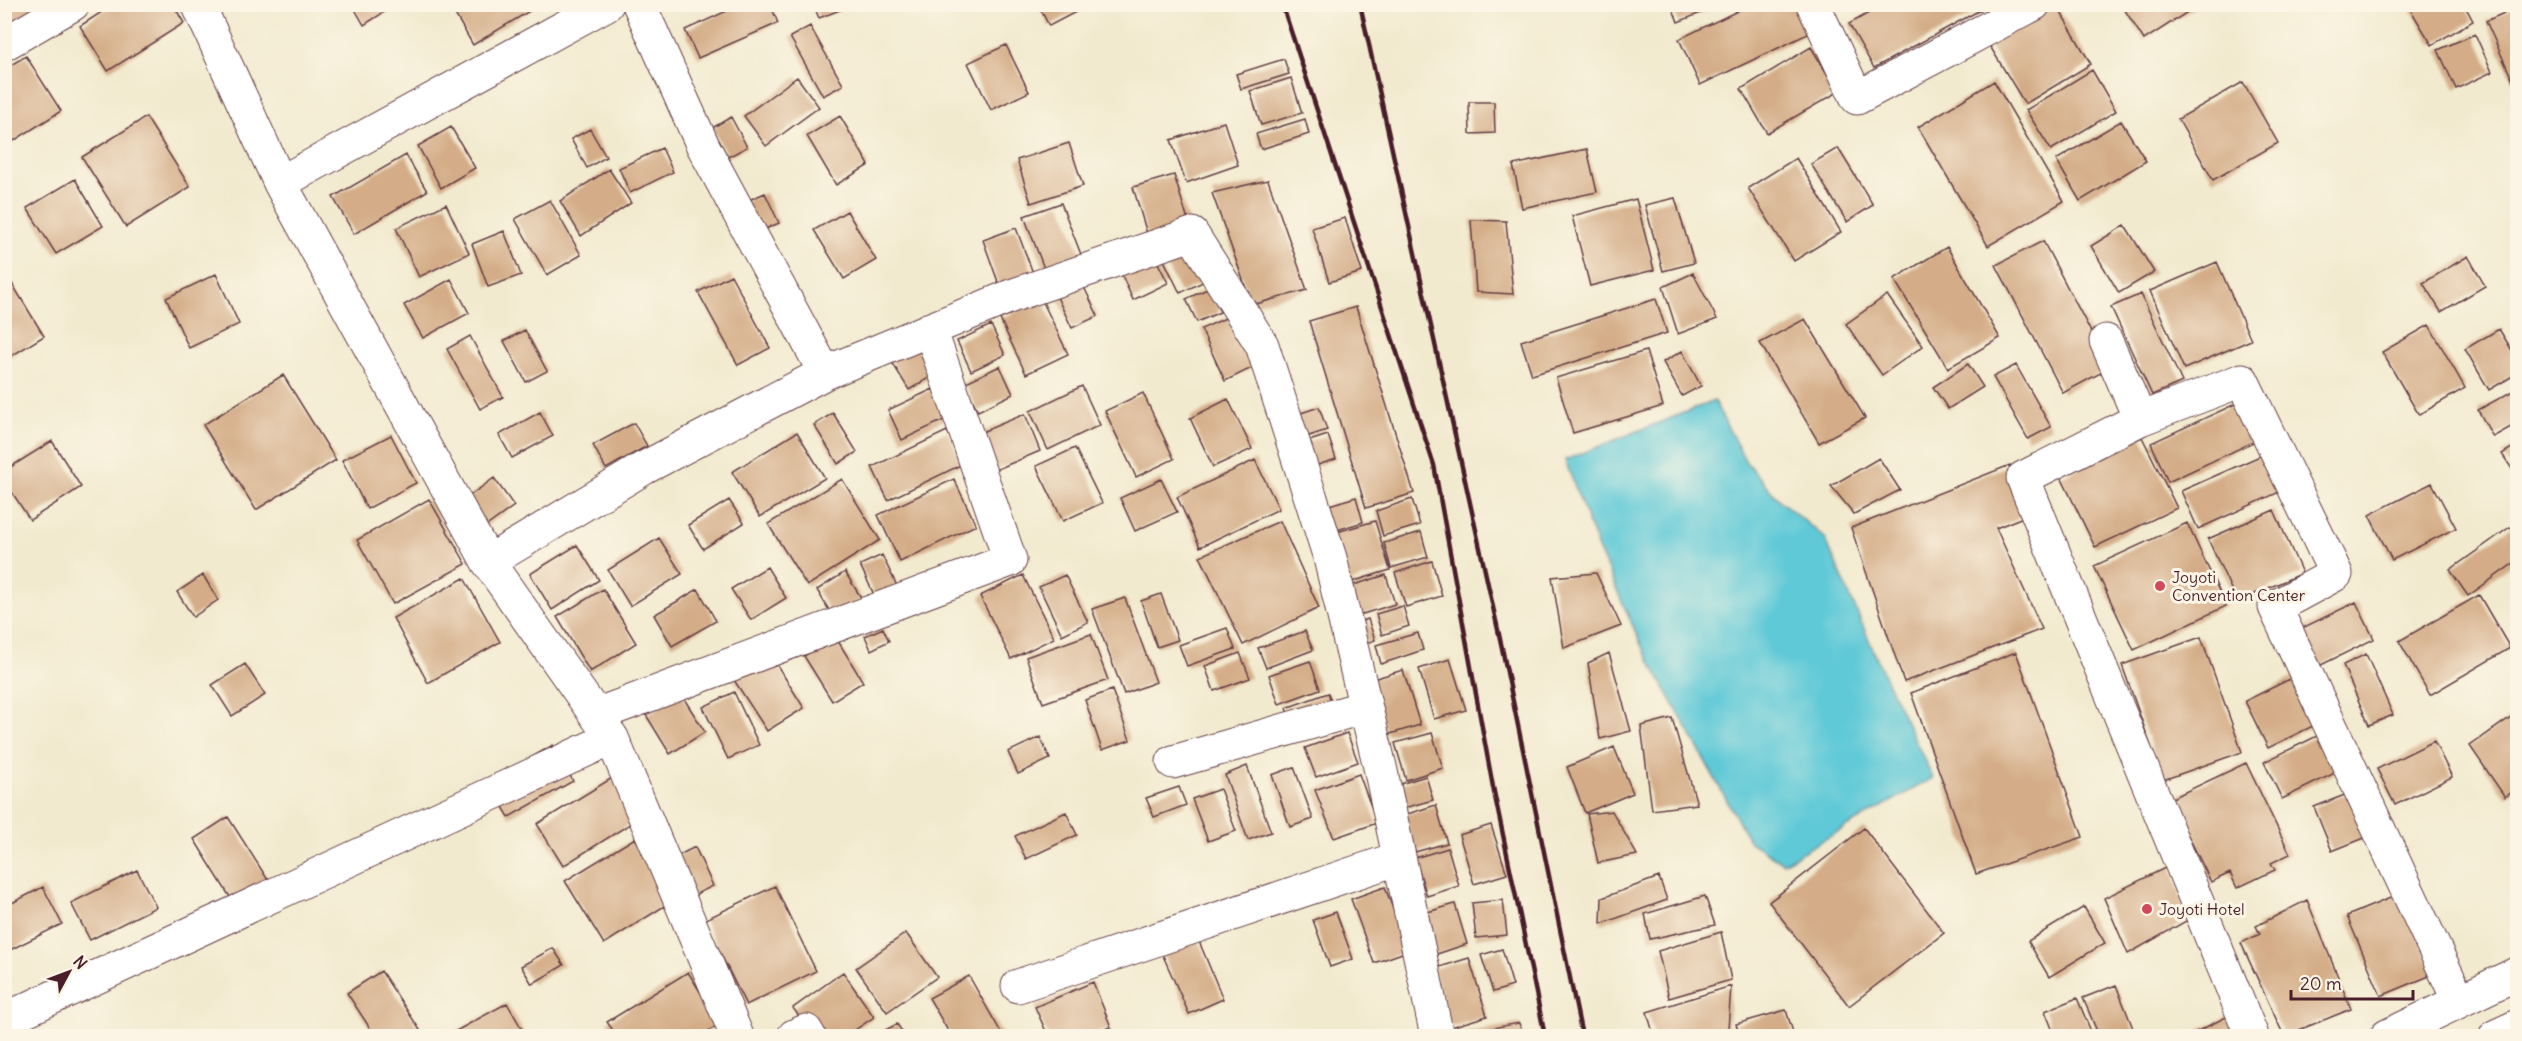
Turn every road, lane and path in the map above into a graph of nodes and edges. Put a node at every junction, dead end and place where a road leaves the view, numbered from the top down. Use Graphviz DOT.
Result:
graph roads {
  1 [pos="73,4"];
  2 [pos="198,4"];
  3 [pos="607,4"];
  4 [pos="639,4"];
  5 [pos="1813,4"];
  6 [pos="2034,4"];
  7 [pos="4,44"];
  8 [pos="280,183"];
  9 [pos="930,329"];
  10 [pos="2106,341"];
  11 [pos="825,373"];
  12 [pos="2140,419"];
  13 [pos="488,562"];
  14 [pos="1365,707"];
  15 [pos="604,726"];
  16 [pos="1173,762"];
  17 [pos="1399,858"];
  18 [pos="2517,973"];
  19 [pos="1018,986"];
  20 [pos="2459,1001"];
  21 [pos="4,1020"];
  22 [pos="2517,1026"];
  23 [pos="737,1036"];
  24 [pos="794,1036"];
  25 [pos="808,1036"];
  26 [pos="1437,1036"];
  27 [pos="2252,1036"];
  28 [pos="2387,1036"];
  29 [pos="2496,1036"];
  1 -- 7 [label="main road"];
  2 -- 8 [label="main road"];
  3 -- 8 [label="main road"];
  4 -- 11 [label="main road"];
  5 -- 6 [label="main road"];
  8 -- 13 [label="main road"];
  9 -- 11 [label="main road"];
  9 -- 14 [label="main road"];
  9 -- 15 [label="main road"];
  10 -- 12 [label="main road"];
  11 -- 13 [label="main road"];
  12 -- 20 [label="main road"];
  12 -- 27 [label="main road"];
  13 -- 15 [label="main road"];
  14 -- 16 [label="main road"];
  14 -- 17 [label="main road"];
  15 -- 21 [label="main road"];
  15 -- 23 [label="main road"];
  17 -- 19 [label="main road"];
  17 -- 26 [label="main road"];
  18 -- 20 [label="main road"];
  20 -- 28 [label="main road"];
  22 -- 29 [label="main road"];
  24 -- 25 [label="main road"];
}
